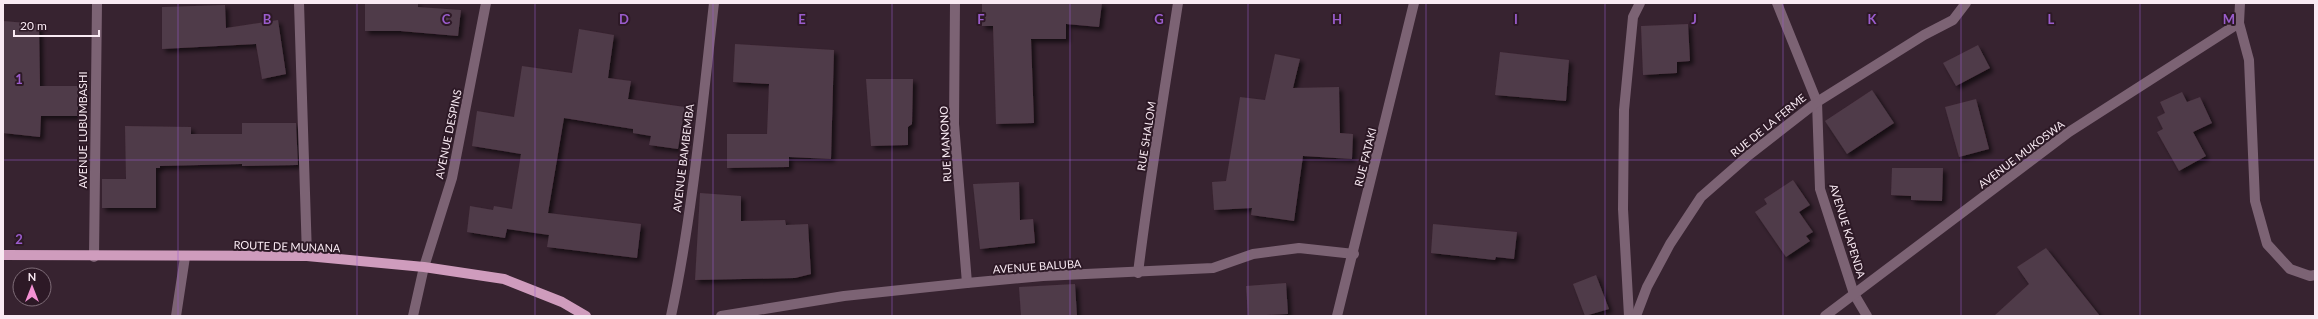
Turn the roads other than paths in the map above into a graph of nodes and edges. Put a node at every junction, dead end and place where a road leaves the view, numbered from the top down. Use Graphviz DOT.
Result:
graph roads {
  1 [pos="97,3"];
  2 [pos="299,3"];
  3 [pos="486,3"];
  4 [pos="714,3"];
  5 [pos="955,3"];
  6 [pos="1178,3"];
  7 [pos="1414,3"];
  8 [pos="1640,3"];
  9 [pos="1777,3"];
  10 [pos="1966,3"];
  11 [pos="2240,3"];
  12 [pos="2239,23"];
  13 [pos="1817,102"];
  14 [pos="1354,254"];
  15 [pos="3,255"];
  16 [pos="307,256"];
  17 [pos="94,257"];
  18 [pos="185,257"];
  19 [pos="424,267"];
  20 [pos="1138,273"];
  21 [pos="2315,275"];
  22 [pos="967,283"];
  23 [pos="1854,294"];
  24 [pos="176,316"];
  25 [pos="413,316"];
  26 [pos="586,316"];
  27 [pos="671,316"];
  28 [pos="722,316"];
  29 [pos="1337,316"];
  30 [pos="1629,316"];
  31 [pos="1636,316"];
  32 [pos="1825,316"];
  33 [pos="1867,316"];
  1 -- 17 [label="street, AVENUE LUBUMBASHI"];
  2 -- 16 [label="street"];
  3 -- 19 [label="street, AVENUE DESPINS"];
  4 -- 27 [label="street, AVENUE BAMBEMBA"];
  5 -- 22 [label="street, RUE MANONO"];
  6 -- 20 [label="street, RUE SHALOM"];
  7 -- 14 [label="street, RUE FATAKI"];
  8 -- 30 [label="street"];
  9 -- 13 [label="street"];
  10 -- 13 [label="street, RUE DE LA FERME"];
  11 -- 12 [label="street"];
  12 -- 21 [label="street"];
  12 -- 23 [label="street, AVENUE MUKOSWA"];
  13 -- 23 [label="street, AVENUE KAPENDA"];
  13 -- 31 [label="street, RUE DE LA FERME"];
  14 -- 20 [label="street, AVENUE BALUBA"];
  14 -- 29 [label="street, RUE FATAKI"];
  15 -- 17 [label="main road, ROUTE DE MUNANA"];
  16 -- 18 [label="main road, ROUTE DE MUNANA"];
  16 -- 19 [label="main road, ROUTE DE MUNANA"];
  17 -- 18 [label="main road, ROUTE DE MUNANA"];
  18 -- 24 [label="street"];
  19 -- 25 [label="street, AVENUE DESPINS"];
  19 -- 26 [label="main road, ROUTE DE MUNANA"];
  20 -- 22 [label="street, AVENUE BALUBA"];
  22 -- 28 [label="street, AVENUE BALUBA"];
  23 -- 32 [label="street, AVENUE MUKOSWA"];
  23 -- 33 [label="street, AVENUE KAPENDA"];
}
